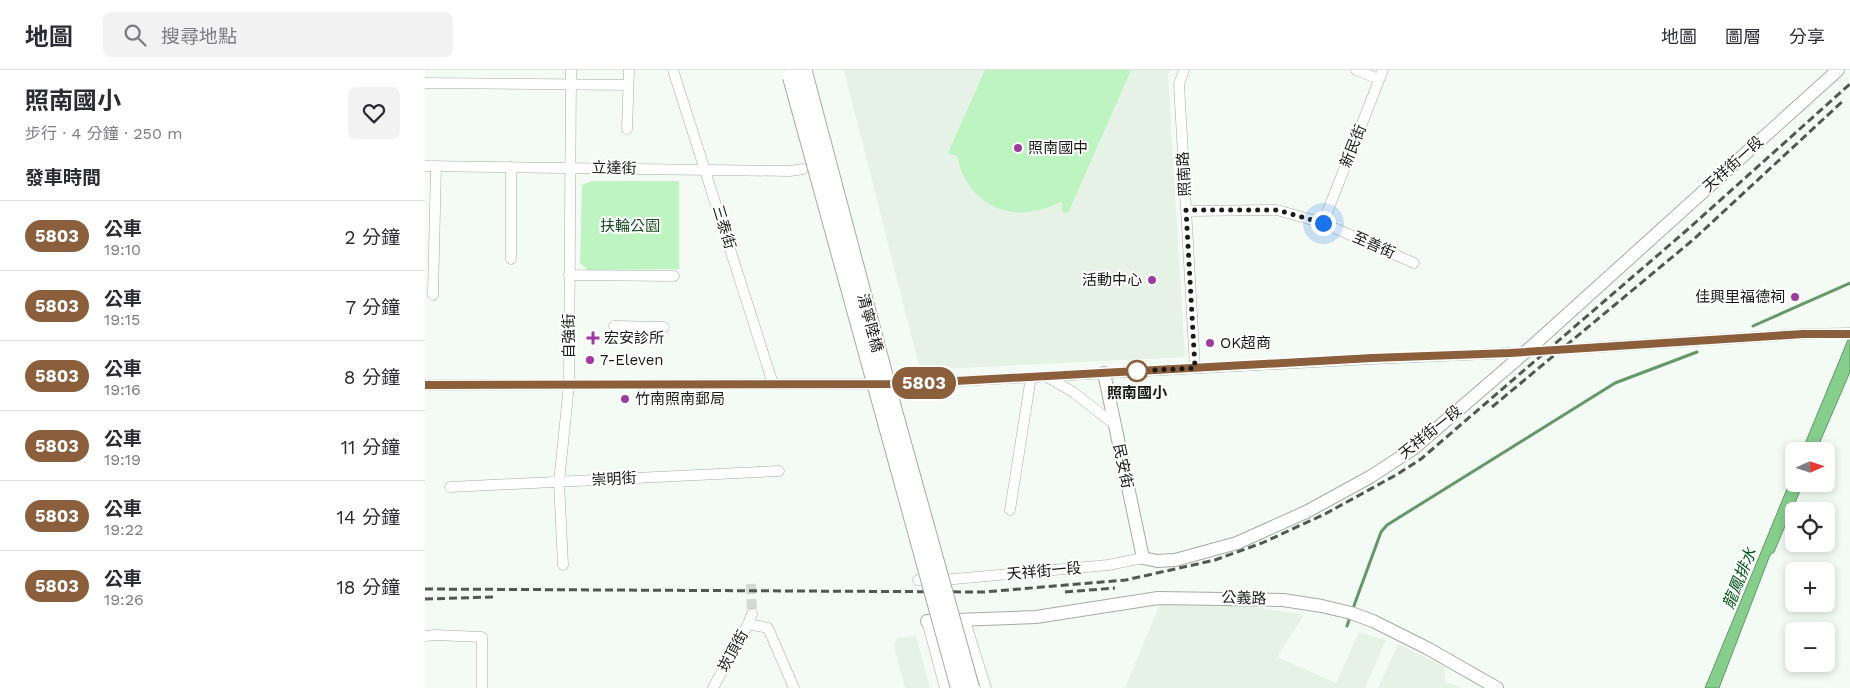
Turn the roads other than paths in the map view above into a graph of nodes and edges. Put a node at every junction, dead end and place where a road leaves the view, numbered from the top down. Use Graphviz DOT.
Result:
graph roads {
  1 [pos="571,70"];
  2 [pos="629,70"];
  3 [pos="673,70"];
  4 [pos="1184,70"];
  5 [pos="1356,70"];
  6 [pos="1838,70"];
  7 [pos="1381,75"];
  8 [pos="425,83"];
  9 [pos="571,84"];
  10 [pos="628,85"];
  11 [pos="627,129"];
  12 [pos="430,166"];
  13 [pos="511,167"];
  14 [pos="570,167"];
  15 [pos="803,169"];
  16 [pos="706,170"];
  17 [pos="1186,210"];
  18 [pos="1323,223"];
  19 [pos="511,259"];
  20 [pos="1414,263"];
  21 [pos="569,275"];
  22 [pos="674,276"];
  23 [pos="433,295"];
  24 [pos="614,326"];
  25 [pos="664,326"];
  26 [pos="1850,334"];
  27 [pos="1586,348"];
  28 [pos="1512,357"];
  29 [pos="1195,368"];
  30 [pos="1104,373"];
  31 [pos="1046,376"];
  32 [pos="1031,377"];
  33 [pos="569,384"];
  34 [pos="773,384"];
  35 [pos="425,385"];
  36 [pos="1115,424"];
  37 [pos="779,471"];
  38 [pos="559,482"];
  39 [pos="450,487"];
  40 [pos="1010,510"];
  41 [pos="1143,558"];
  42 [pos="563,565"];
  43 [pos="919,580"];
  44 [pos="927,621"];
  45 [pos="965,621"];
  46 [pos="425,636"];
  47 [pos="482,688"];
  48 [pos="713,688"];
  49 [pos="793,688"];
  50 [pos="945,688"];
  51 [pos="959,688"];
  52 [pos="971,688"];
  53 [pos="986,688"];
  54 [pos="1497,688"];
  1 -- 9 [label="street, 自強街"];
  2 -- 10 [label="street"];
  3 -- 16 [label="street, 三泰街"];
  4 -- 17 [label="street, 照南路"];
  5 -- 7 [label="street"];
  6 -- 28 [label="street, 天祥街一段, bridge"];
  7 -- 18 [label="street, 新民街"];
  8 -- 9 [label="street"];
  9 -- 10 [label="street"];
  9 -- 14 [label="street, 自強街"];
  10 -- 11 [label="street"];
  12 -- 13 [label="street, 立達街"];
  12 -- 23 [label="street"];
  13 -- 14 [label="street, 立達街"];
  13 -- 19 [label="street"];
  14 -- 16 [label="street, 立達街"];
  14 -- 21 [label="street, 自強街"];
  15 -- 16 [label="street, 立達街"];
  16 -- 34 [label="street, 三泰街"];
  17 -- 18 [label="street, 至善街"];
  17 -- 29 [label="street, 照南路"];
  18 -- 20 [label="street, 至善街"];
  21 -- 22 [label="street"];
  21 -- 33 [label="street, 自強街"];
  24 -- 25 [label="street"];
  26 -- 27 [label="street"];
  28 -- 29 [label="street"];
  28 -- 41 [label="street, 天祥街一段"];
  29 -- 30 [label="street"];
  30 -- 31 [label="street"];
  30 -- 36 [label="street, 民安街"];
  31 -- 32 [label="street"];
  31 -- 36 [label="street"];
  32 -- 34 [label="street"];
  32 -- 40 [label="street"];
  33 -- 34 [label="street"];
  33 -- 35 [label="street"];
  33 -- 38 [label="street, 自強街"];
  36 -- 41 [label="street, 民安街"];
  37 -- 38 [label="street, 崇明街"];
  38 -- 39 [label="street, 崇明街"];
  38 -- 42 [label="street, 自強街"];
  41 -- 43 [label="street, 天祥街一段"];
  44 -- 45 [label="street, 公義路"];
  44 -- 50 [label="street"];
  45 -- 53 [label="street"];
  45 -- 54 [label="street, 公義路"];
  46 -- 47 [label="street"];
  48 -- 49 [label="street, 崁頂街"];
  51 -- 52 [label="main road, 清寧陸橋, bridge"];
}
